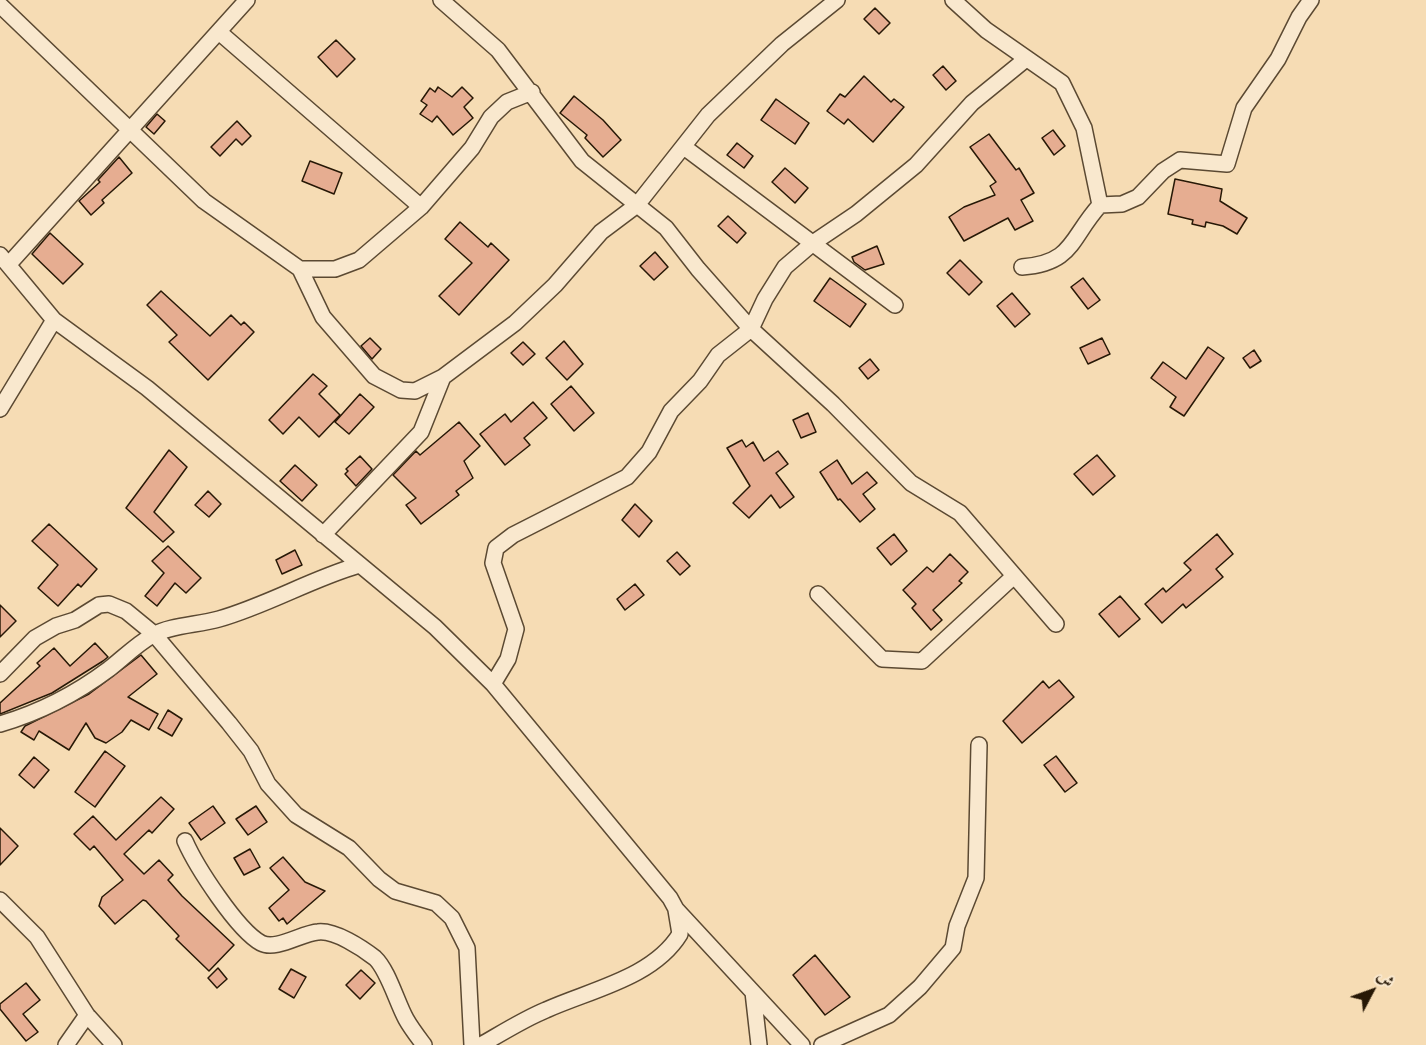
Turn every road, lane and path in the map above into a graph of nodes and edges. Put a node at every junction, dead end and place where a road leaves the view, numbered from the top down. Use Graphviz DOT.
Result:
graph roads {
  1 [pos="247,0"];
  2 [pos="441,0"];
  3 [pos="837,0"];
  4 [pos="953,0"];
  5 [pos="1311,0"];
  6 [pos="0,5"];
  7 [pos="219,32"];
  8 [pos="1026,59"];
  9 [pos="532,92"];
  10 [pos="130,130"];
  11 [pos="684,147"];
  12 [pos="637,205"];
  13 [pos="1100,205"];
  14 [pos="421,207"];
  15 [pos="813,243"];
  16 [pos="5,260"];
  17 [pos="1022,267"];
  18 [pos="300,269"];
  19 [pos="895,305"];
  20 [pos="54,320"];
  21 [pos="751,329"];
  22 [pos="443,377"];
  23 [pos="0,409"];
  24 [pos="323,535"];
  25 [pos="359,565"];
  26 [pos="1014,576"];
  27 [pos="818,594"];
  28 [pos="1056,624"];
  29 [pos="154,634"];
  30 [pos="0,674"];
  31 [pos="493,684"];
  32 [pos="0,724"];
  33 [pos="980,745"];
  34 [pos="185,841"];
  35 [pos="0,900"];
  36 [pos="676,909"];
  37 [pos="753,992"];
  38 [pos="87,1015"];
  39 [pos="66,1045"];
  40 [pos="114,1045"];
  41 [pos="424,1045"];
  42 [pos="472,1045"];
  43 [pos="481,1045"];
  44 [pos="759,1045"];
  45 [pos="802,1045"];
  46 [pos="822,1045"];
  1 -- 7 [label="street"];
  2 -- 9 [label="street"];
  3 -- 11 [label="street"];
  4 -- 8 [label="street"];
  5 -- 13 [label="street"];
  6 -- 10 [label="street"];
  7 -- 10 [label="street"];
  7 -- 14 [label="street"];
  8 -- 13 [label="street"];
  8 -- 15 [label="street"];
  9 -- 12 [label="street"];
  9 -- 14 [label="street"];
  10 -- 16 [label="street"];
  10 -- 18 [label="street"];
  11 -- 12 [label="street"];
  11 -- 15 [label="street"];
  12 -- 21 [label="street"];
  12 -- 22 [label="street"];
  13 -- 17 [label="street"];
  14 -- 18 [label="street"];
  15 -- 19 [label="street"];
  15 -- 21 [label="street"];
  16 -- 20 [label="street"];
  18 -- 22 [label="street"];
  20 -- 23 [label="street"];
  20 -- 24 [label="street"];
  21 -- 26 [label="street"];
  21 -- 31 [label="street"];
  22 -- 24 [label="street"];
  24 -- 25 [label="street"];
  25 -- 29 [label="street"];
  25 -- 31 [label="street"];
  26 -- 27 [label="street"];
  26 -- 28 [label="street"];
  29 -- 30 [label="street"];
  29 -- 32 [label="street"];
  29 -- 42 [label="street"];
  31 -- 36 [label="street"];
  33 -- 46 [label="street"];
  34 -- 41 [label="street"];
  35 -- 38 [label="street"];
  36 -- 37 [label="street"];
  36 -- 43 [label="street"];
  37 -- 44 [label="street"];
  37 -- 45 [label="street"];
  38 -- 39 [label="street"];
  38 -- 40 [label="street"];
}
